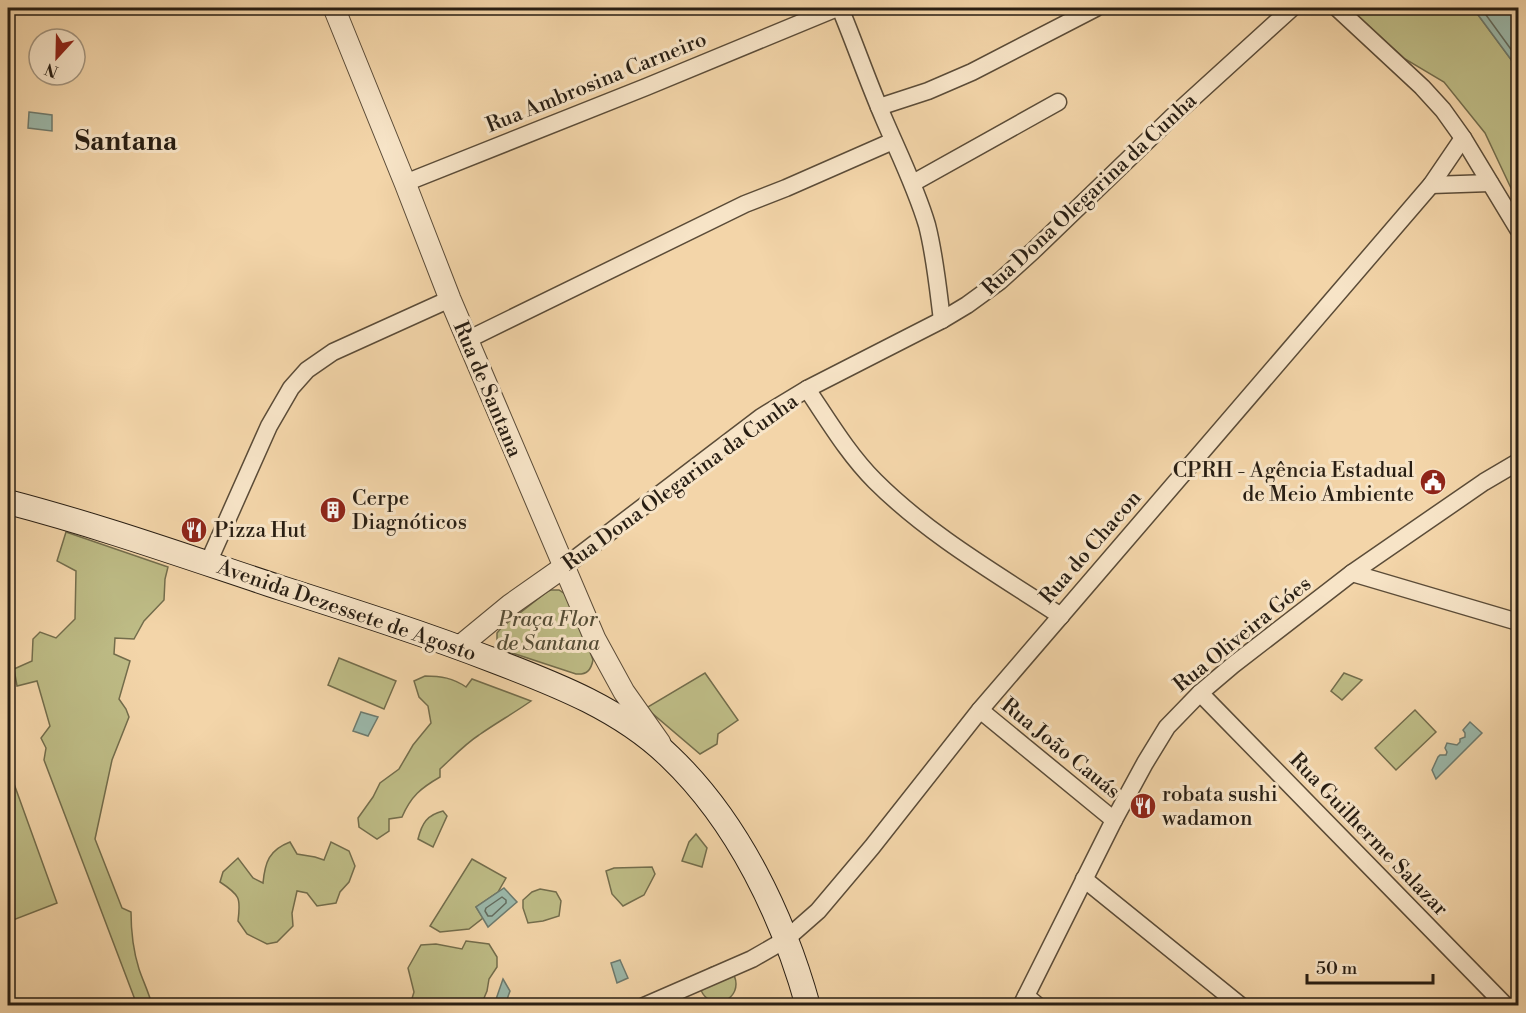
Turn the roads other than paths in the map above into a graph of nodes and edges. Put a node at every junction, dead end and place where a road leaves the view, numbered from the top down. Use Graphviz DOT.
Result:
graph roads {
  1 [pos="334,8"];
  2 [pos="839,8"];
  3 [pos="1096,8"];
  4 [pos="1292,8"];
  5 [pos="1336,8"];
  6 [pos="1058,102"];
  7 [pos="879,107"];
  8 [pos="1463,138"];
  9 [pos="893,141"];
  10 [pos="405,183"];
  11 [pos="913,183"];
  12 [pos="1490,183"];
  13 [pos="1431,185"];
  14 [pos="1518,229"];
  15 [pos="450,300"];
  16 [pos="942,320"];
  17 [pos="467,340"];
  18 [pos="807,389"];
  19 [pos="1518,462"];
  20 [pos="8,502"];
  21 [pos="208,563"];
  22 [pos="564,567"];
  23 [pos="1352,573"];
  24 [pos="1061,616"];
  25 [pos="1518,622"];
  26 [pos="459,647"];
  27 [pos="1200,693"];
  28 [pos="980,711"];
  29 [pos="669,756"];
  30 [pos="1114,820"];
  31 [pos="1084,879"];
  32 [pos="785,940"];
  33 [pos="1028,1002"];
  34 [pos="644,1005"];
  35 [pos="808,1005"];
  36 [pos="1241,1005"];
  37 [pos="1506,1005"];
  1 -- 10 [label="street, Rua de Santana"];
  2 -- 7 [label="street"];
  2 -- 10 [label="street, Rua Ambrosina Carneiro"];
  3 -- 7 [label="street"];
  4 -- 16 [label="street, Rua Dona Olegarina da Cunha"];
  5 -- 8 [label="street"];
  6 -- 11 [label="street"];
  7 -- 9 [label="street"];
  8 -- 12 [label="street"];
  8 -- 13 [label="street, Rua do Chacon"];
  9 -- 11 [label="street"];
  9 -- 17 [label="street"];
  10 -- 15 [label="street, Rua de Santana"];
  11 -- 16 [label="street"];
  12 -- 13 [label="street"];
  12 -- 14 [label="street"];
  13 -- 24 [label="street, Rua do Chacon"];
  15 -- 17 [label="street, Rua de Santana"];
  15 -- 21 [label="street"];
  16 -- 18 [label="street, Rua Dona Olegarina da Cunha"];
  17 -- 22 [label="street, Rua de Santana"];
  18 -- 22 [label="street, Rua Dona Olegarina da Cunha"];
  18 -- 24 [label="street"];
  19 -- 23 [label="street, Rua Oliveira Góes"];
  20 -- 21 [label="main road, Avenida Dezessete de Agosto"];
  21 -- 26 [label="main road, Avenida Dezessete de Agosto"];
  22 -- 26 [label="street, Rua Dona Olegarina da Cunha"];
  22 -- 29 [label="street, Rua de Santana"];
  23 -- 25 [label="street"];
  23 -- 27 [label="street, Rua Oliveira Góes"];
  24 -- 28 [label="street, Rua do Chacon"];
  26 -- 29 [label="main road, Avenida Dezessete de Agosto"];
  27 -- 30 [label="street, Rua Oliveira Góes"];
  27 -- 37 [label="street, Rua Guilherme Salazar"];
  28 -- 30 [label="street, Rua João Cauás"];
  28 -- 32 [label="street, Rua do Chacon"];
  29 -- 32 [label="main road, Avenida Dezessete de Agosto"];
  30 -- 31 [label="street, Rua Oliveira Góes"];
  31 -- 33 [label="street, Rua Oliveira Góes"];
  31 -- 36 [label="street"];
  32 -- 34 [label="street, Rua do Chacon"];
  32 -- 35 [label="main road, Avenida Dezessete de Agosto"];
}
